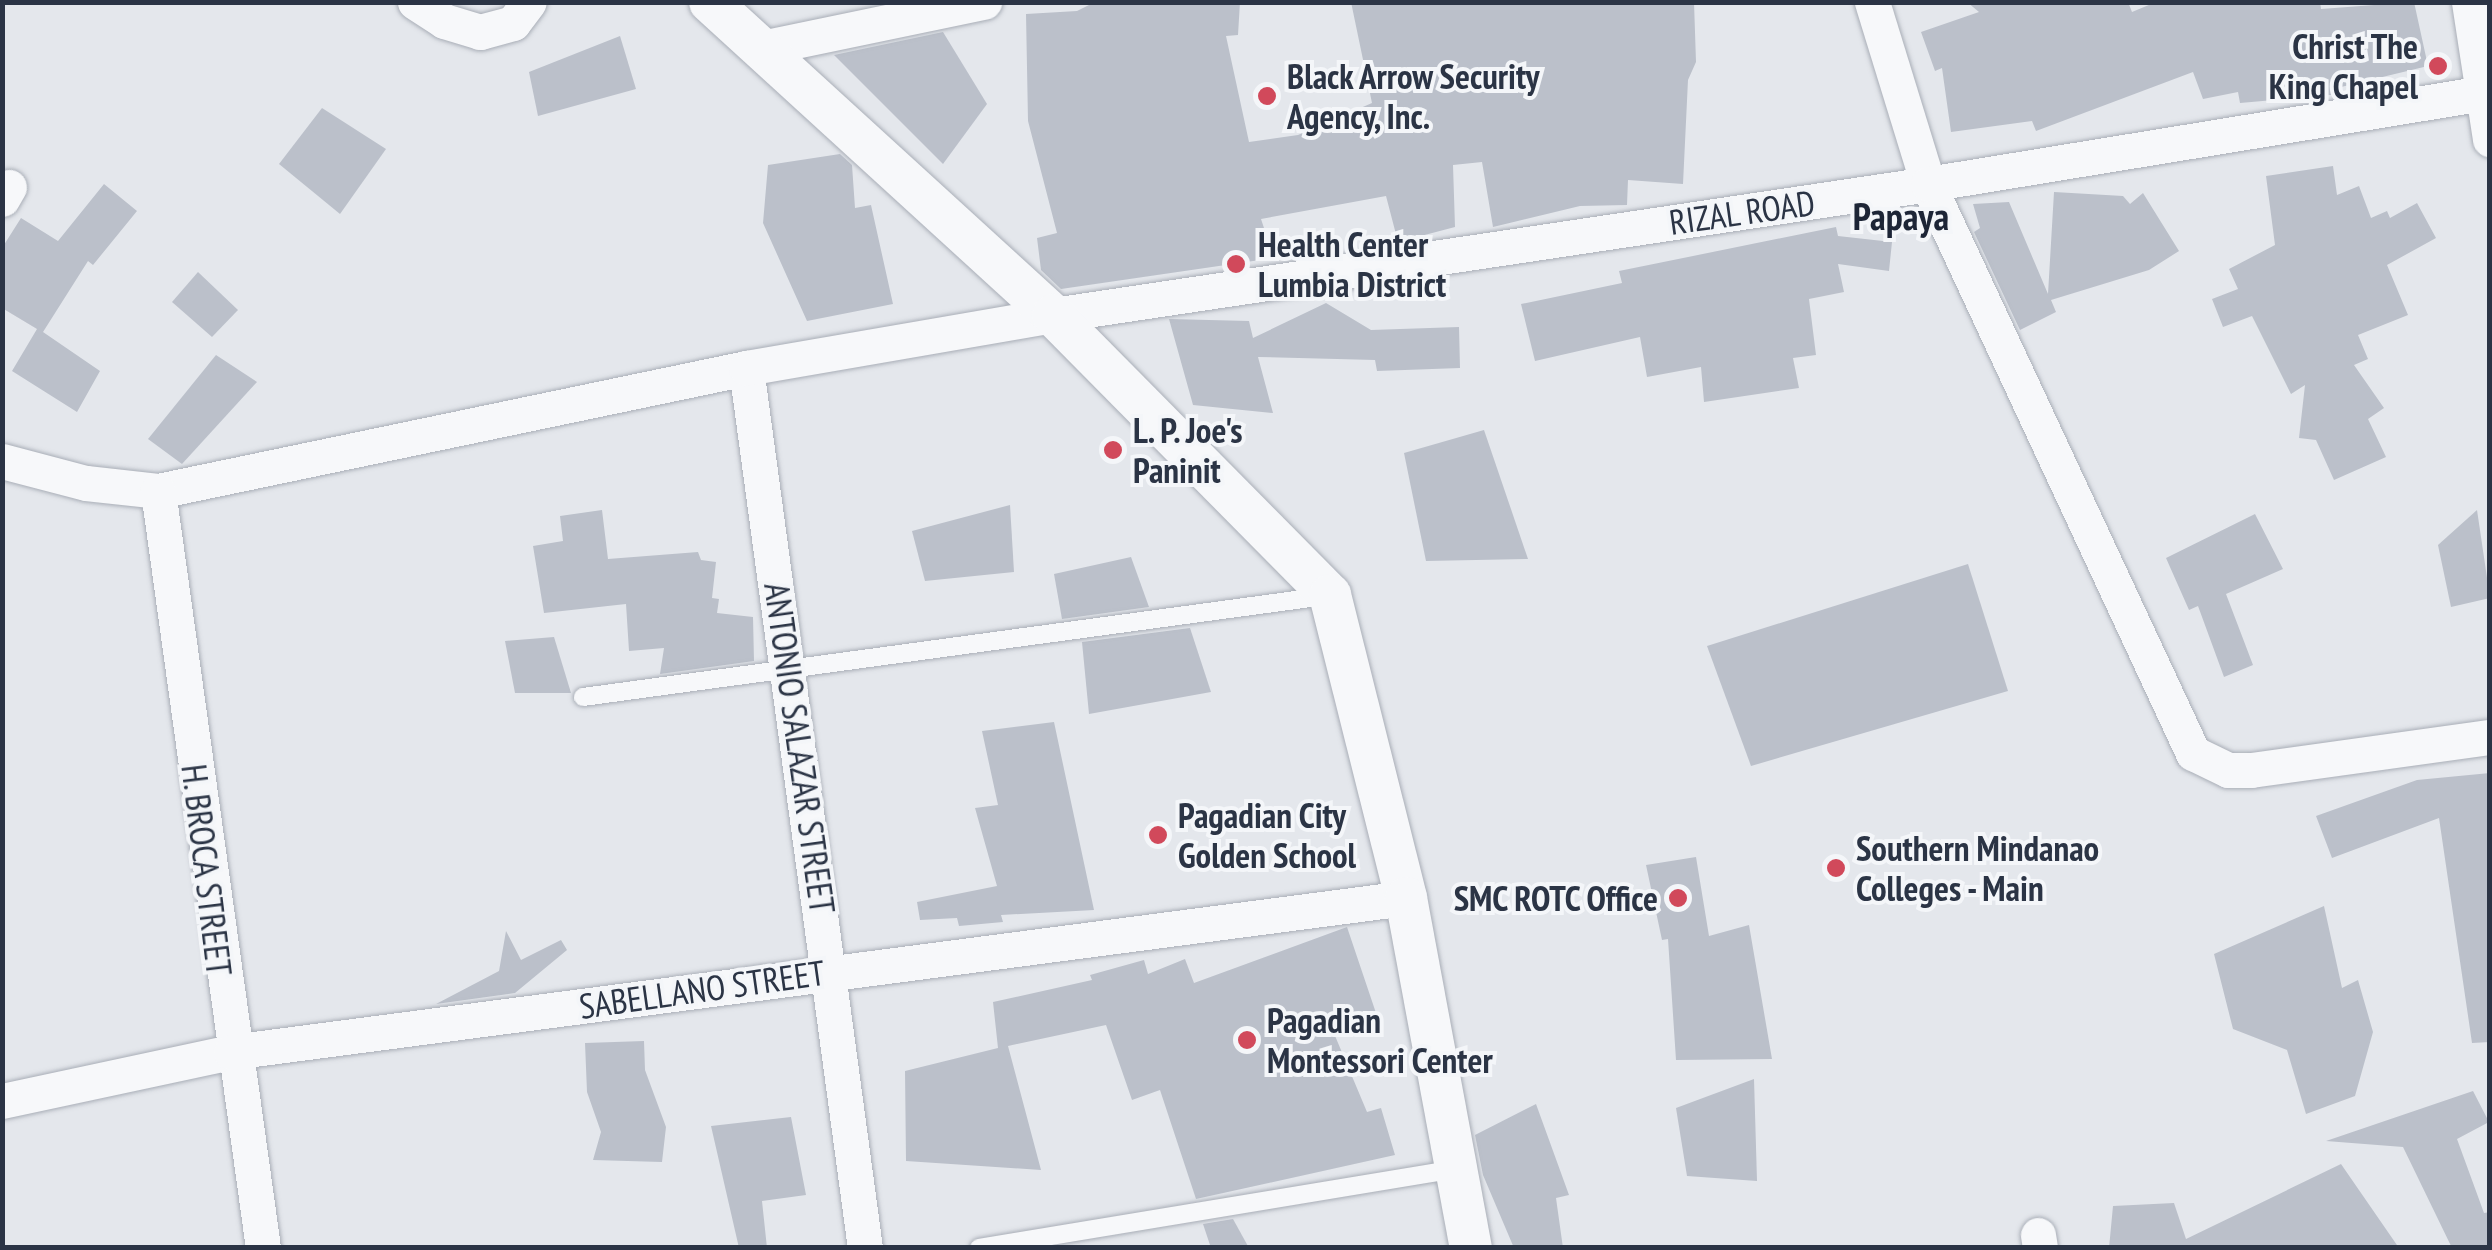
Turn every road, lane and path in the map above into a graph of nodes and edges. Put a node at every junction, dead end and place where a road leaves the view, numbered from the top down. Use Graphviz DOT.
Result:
graph roads {
  1 [pos="415,2"];
  2 [pos="529,2"];
  3 [pos="710,2"];
  4 [pos="984,2"];
  5 [pos="1872,2"];
  6 [pos="2469,2"];
  7 [pos="928,6"];
  8 [pos="760,48"];
  9 [pos="2487,93"];
  10 [pos="2490,139"];
  11 [pos="1928,184"];
  12 [pos="1054,314"];
  13 [pos="746,368"];
  14 [pos="2,461"];
  15 [pos="158,491"];
  16 [pos="1330,595"];
  17 [pos="792,671"];
  18 [pos="583,697"];
  19 [pos="2490,737"];
  20 [pos="1406,898"];
  21 [pos="829,972"];
  22 [pos="231,1052"];
  23 [pos="2,1101"];
  24 [pos="1457,1169"];
  25 [pos="263,1248"];
  26 [pos="865,1248"];
  27 [pos="979,1248"];
  28 [pos="1471,1248"];
  1 -- 2 [label="street"];
  3 -- 8 [label="street"];
  4 -- 7 [label="street"];
  5 -- 11 [label="street"];
  6 -- 9 [label="street"];
  7 -- 8 [label="street"];
  8 -- 12 [label="street"];
  9 -- 10 [label="street"];
  9 -- 11 [label="street, RIZAL ROAD"];
  11 -- 12 [label="street, RIZAL ROAD"];
  11 -- 19 [label="street"];
  12 -- 13 [label="street, RIZAL ROAD"];
  12 -- 16 [label="street"];
  13 -- 15 [label="street, RIZAL ROAD"];
  13 -- 17 [label="street, ANTONIO SALAZAR STREET"];
  14 -- 15 [label="street, RIZAL ROAD"];
  15 -- 22 [label="street, H. BROCA STREET"];
  16 -- 17 [label="lane"];
  16 -- 20 [label="street"];
  17 -- 18 [label="lane"];
  17 -- 21 [label="street, ANTONIO SALAZAR STREET"];
  20 -- 21 [label="street, SABELLANO STREET"];
  20 -- 24 [label="street"];
  21 -- 22 [label="street, SABELLANO STREET"];
  21 -- 26 [label="street, ANTONIO SALAZAR STREET"];
  22 -- 23 [label="street, SABELLANO STREET"];
  22 -- 25 [label="street, H. BROCA STREET"];
  24 -- 27 [label="lane"];
  24 -- 28 [label="street"];
}
